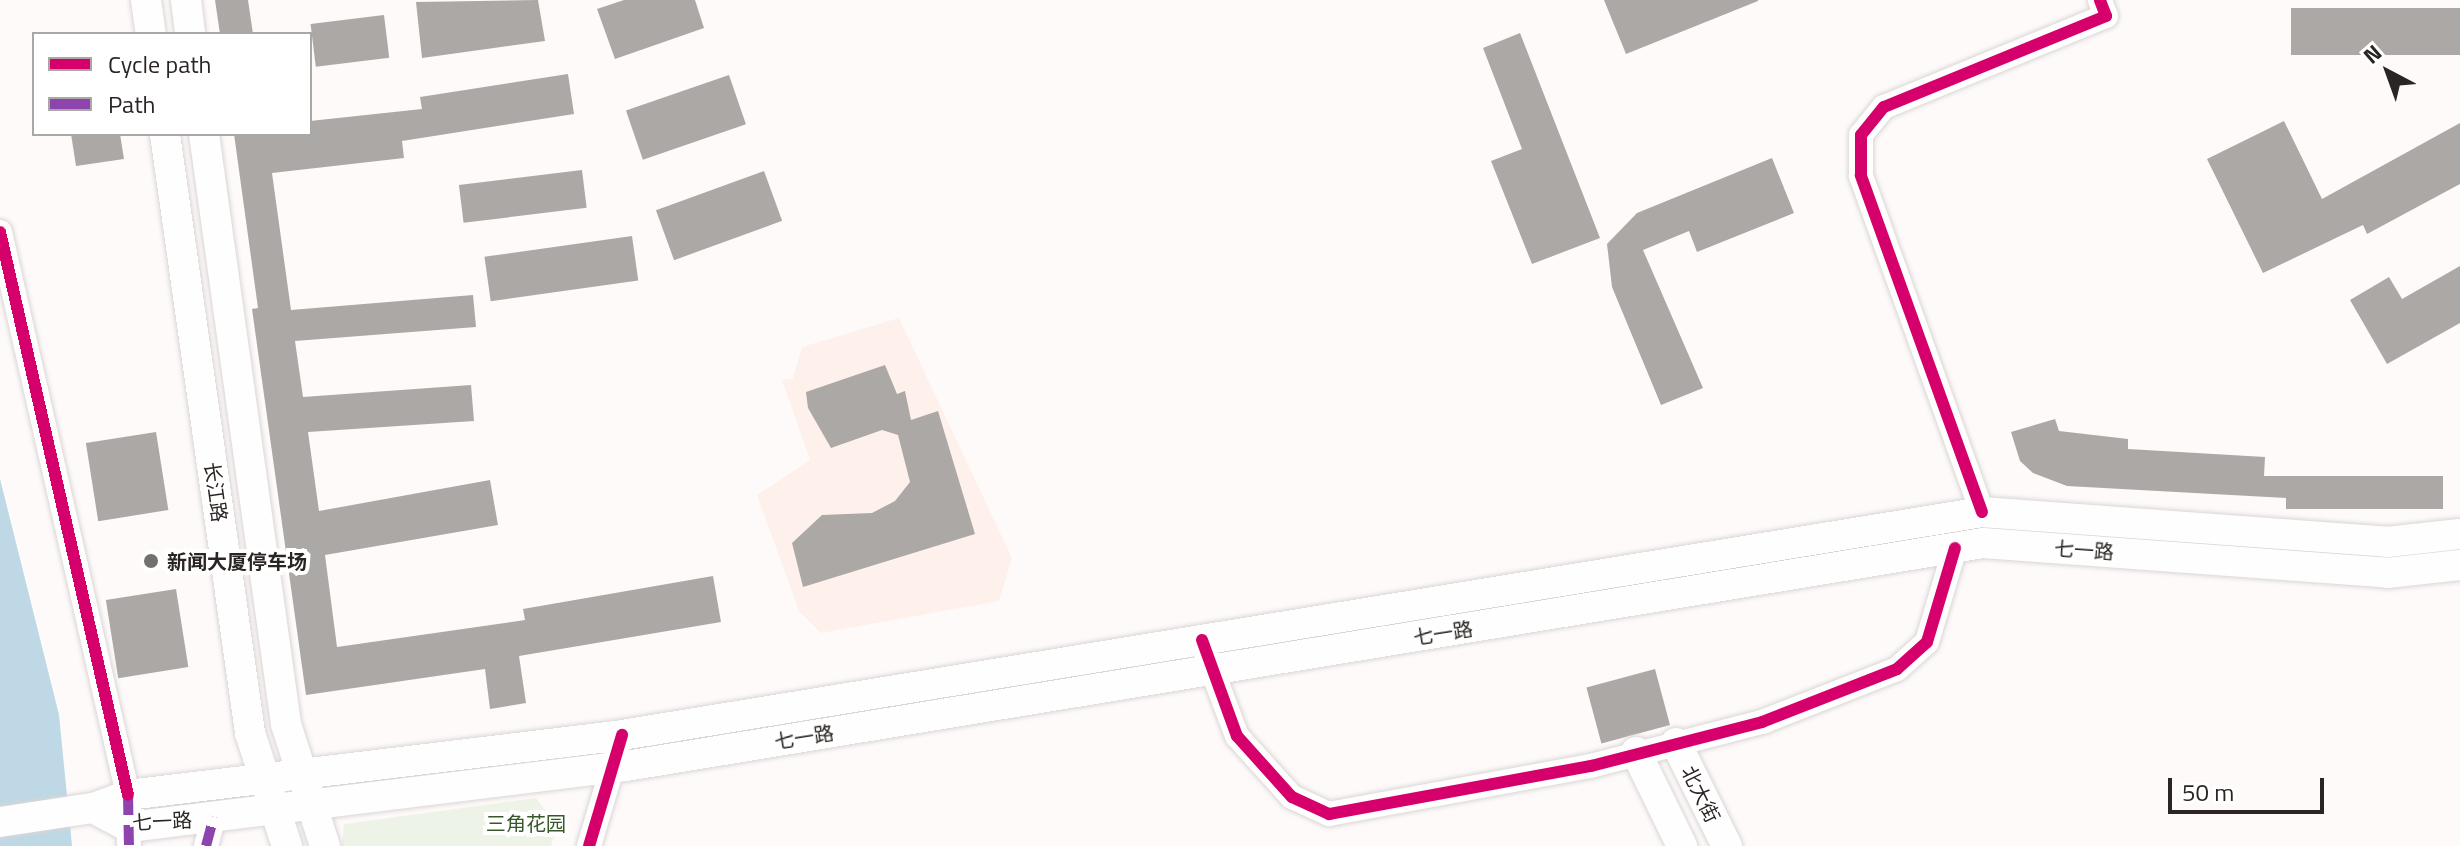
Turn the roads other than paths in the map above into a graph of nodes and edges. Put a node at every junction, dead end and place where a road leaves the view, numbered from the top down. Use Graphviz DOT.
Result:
graph roads {
  1 [pos="146,0"];
  2 [pos="186,0"];
  3 [pos="2100,0"];
  4 [pos="151,32"];
  5 [pos="190,32"];
  6 [pos="165,136"];
  7 [pos="204,136"];
  8 [pos="0,232"];
  9 [pos="1982,512"];
  10 [pos="2460,534"];
  11 [pos="1955,548"];
  12 [pos="2460,565"];
  13 [pos="1202,640"];
  14 [pos="1210,672"];
  15 [pos="622,735"];
  16 [pos="1676,743"];
  17 [pos="1636,752"];
  18 [pos="612,767"];
  19 [pos="303,777"];
  20 [pos="266,781"];
  21 [pos="128,795"];
  22 [pos="312,807"];
  23 [pos="93,808"];
  24 [pos="275,811"];
  25 [pos="0,822"];
  26 [pos="210,832"];
  27 [pos="129,836"];
  28 [pos="287,846"];
  29 [pos="325,846"];
  30 [pos="589,846"];
  31 [pos="1682,846"];
  32 [pos="1727,846"];
  1 -- 4 [label="main road"];
  2 -- 5 [label="main road"];
  3 -- 9 [label="street"];
  6 -- 20 [label="main road, 长江路"];
  7 -- 19 [label="main road, 长江路"];
  8 -- 21 [label="street"];
  9 -- 10 [label="main road, 七一路"];
  9 -- 13 [label="main road, 七一路"];
  11 -- 12 [label="main road, 七一路"];
  11 -- 14 [label="main road, 七一路"];
  11 -- 16 [label="street"];
  13 -- 14 [label="street"];
  13 -- 15 [label="main road, 七一路"];
  14 -- 17 [label="street"];
  14 -- 18 [label="main road, 七一路"];
  15 -- 18 [label="street"];
  15 -- 19 [label="main road, 七一路"];
  16 -- 17 [label="street"];
  16 -- 32 [label="main road, 北大街"];
  17 -- 31 [label="main road, 北大街"];
  18 -- 22 [label="main road, 七一路"];
  18 -- 30 [label="street"];
  19 -- 20 [label="main road, 七一路"];
  19 -- 22 [label="main road, 长江路"];
  20 -- 21 [label="main road, 七一路"];
  20 -- 24 [label="main road, 长江路"];
  21 -- 23 [label="main road, 七一路"];
  21 -- 27 [label="street"];
  22 -- 24 [label="main road, 七一路"];
  22 -- 29 [label="main road, 长江路"];
  23 -- 25 [label="main road"];
  23 -- 27 [label="main road, 七一路"];
  24 -- 26 [label="main road, 七一路"];
  24 -- 28 [label="main road, 长江路"];
  26 -- 27 [label="main road, 七一路"];
}
